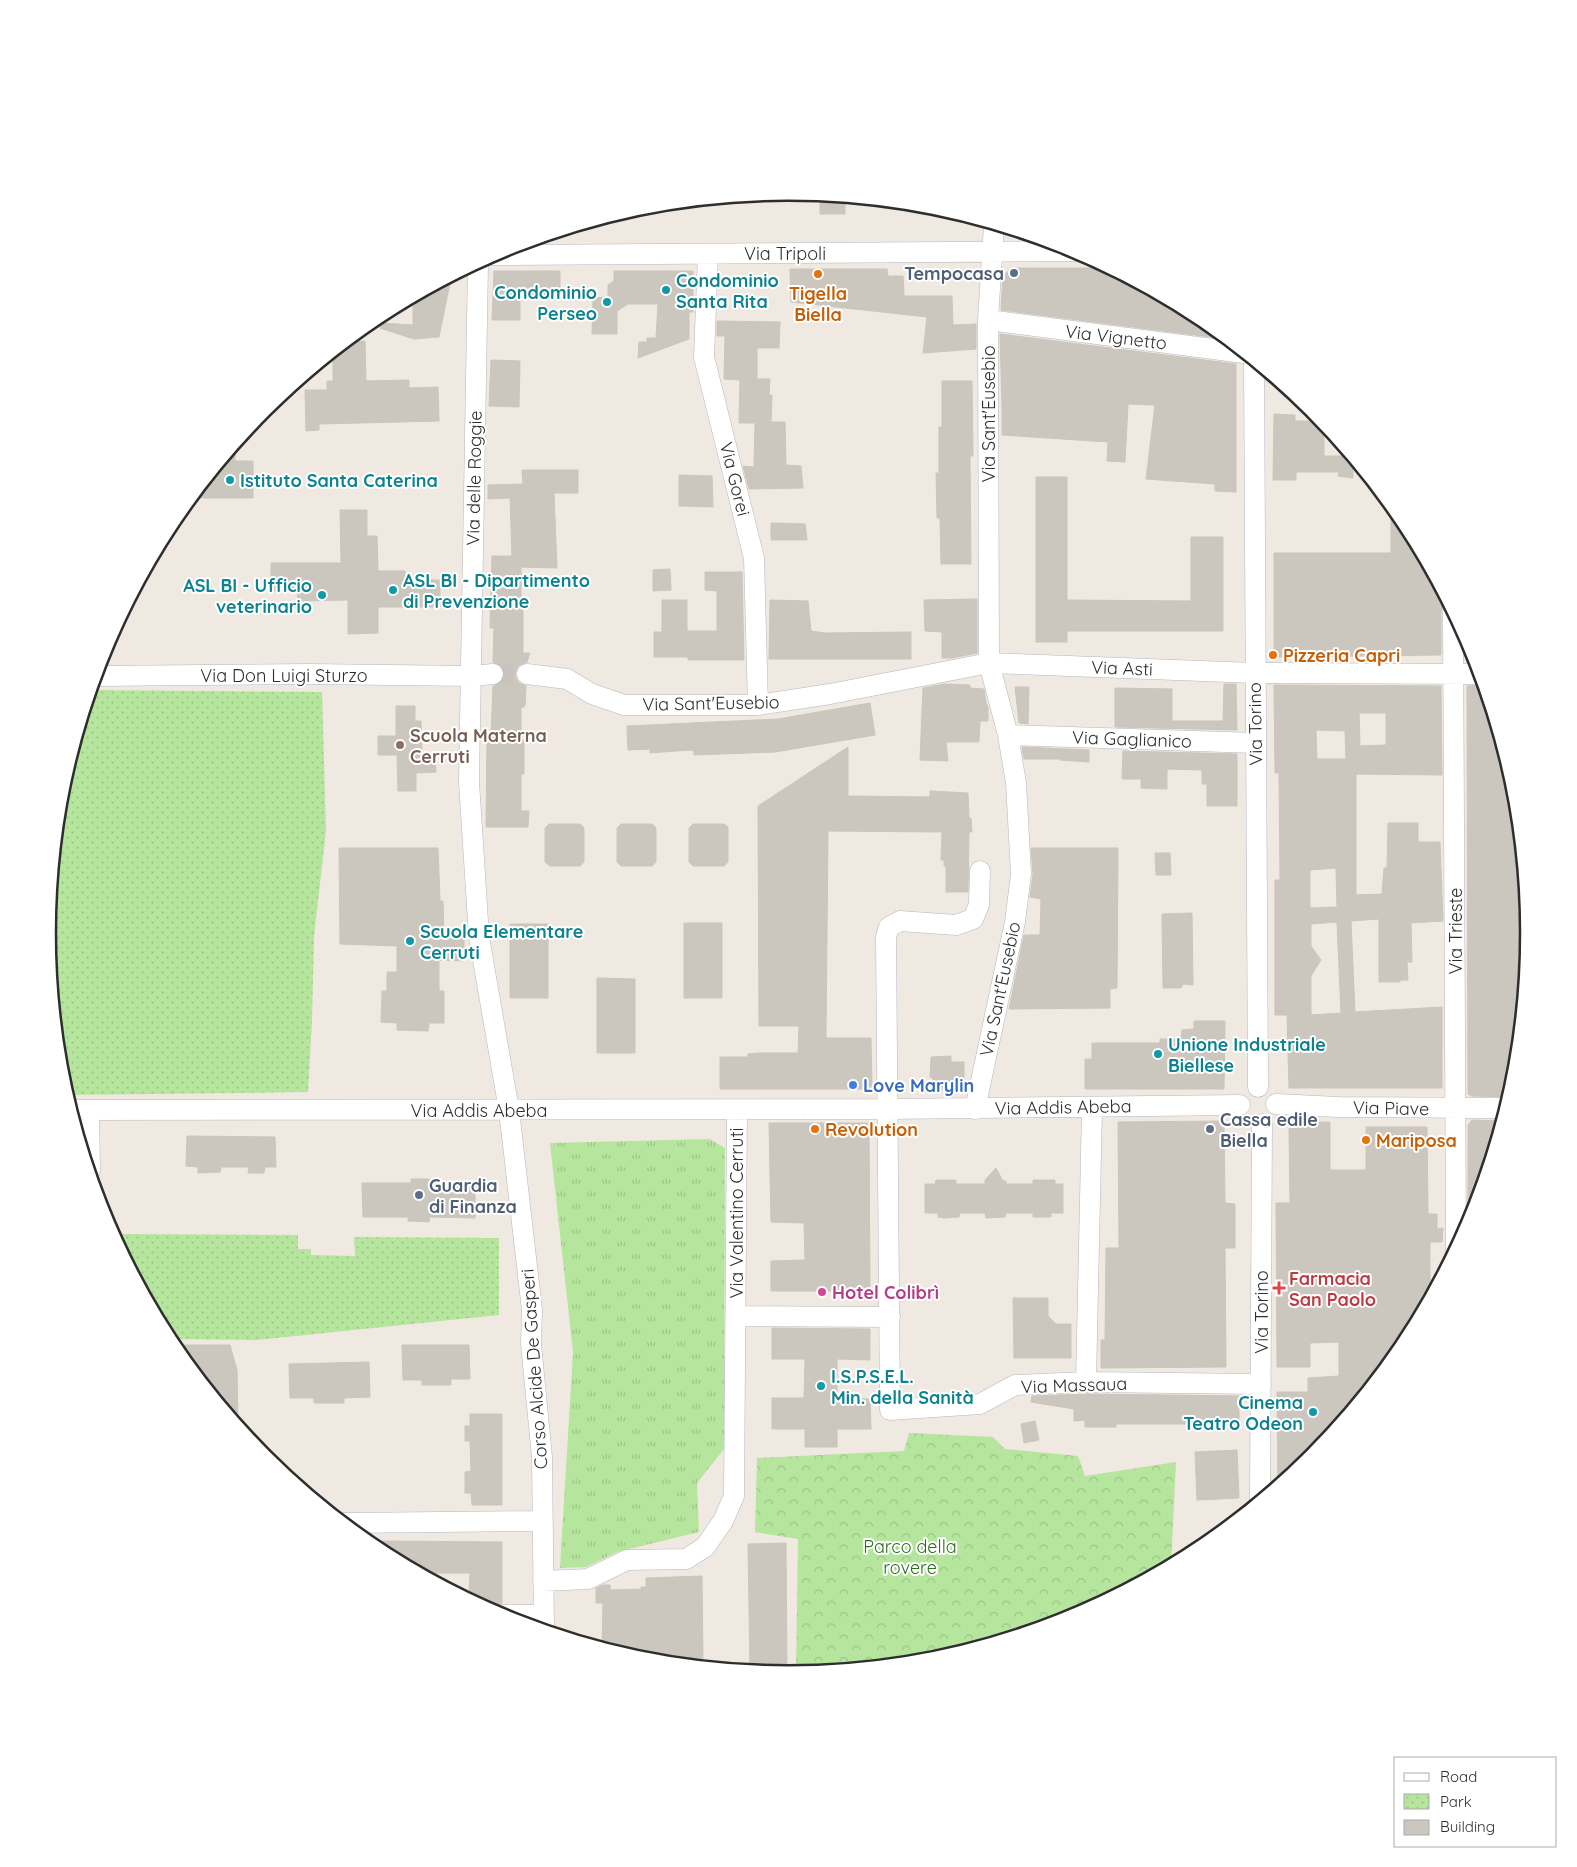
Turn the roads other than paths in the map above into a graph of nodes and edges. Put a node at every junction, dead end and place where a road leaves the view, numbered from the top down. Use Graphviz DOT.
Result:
graph roads {
  1 [pos="994,231"];
  2 [pos="1054,251"];
  3 [pos="992,252"];
  4 [pos="708,254"];
  5 [pos="514,255"];
  6 [pos="478,271"];
  7 [pos="988,320"];
  8 [pos="1232,351"];
  9 [pos="1254,369"];
  10 [pos="1453,627"];
  11 [pos="989,663"];
  12 [pos="105,672"];
  13 [pos="1255,673"];
  14 [pos="493,674"];
  15 [pos="527,674"];
  16 [pos="1473,674"];
  17 [pos="1453,675"];
  18 [pos="471,676"];
  19 [pos="758,706"];
  20 [pos="1008,735"];
  21 [pos="1256,743"];
  22 [pos="980,871"];
  23 [pos="1258,1087"];
  24 [pos="1276,1104"];
  25 [pos="1240,1105"];
  26 [pos="975,1108"];
  27 [pos="1092,1108"];
  28 [pos="1456,1108"];
  29 [pos="1500,1108"];
  30 [pos="886,1109"];
  31 [pos="80,1110"];
  32 [pos="509,1110"];
  33 [pos="737,1110"];
  34 [pos="1262,1124"];
  35 [pos="83,1131"];
  36 [pos="1456,1233"];
  37 [pos="736,1316"];
  38 [pos="890,1317"];
  39 [pos="1086,1382"];
  40 [pos="1261,1384"];
  41 [pos="1260,1493"];
  42 [pos="542,1521"];
  43 [pos="355,1523"];
  44 [pos="543,1580"];
  45 [pos="544,1622"];
  1 -- 3 [label="street, Via Sant'Eusebio"];
  2 -- 3 [label="street, Via Tripoli"];
  3 -- 4 [label="street, Via Tripoli"];
  3 -- 7 [label="street, Via Sant'Eusebio"];
  4 -- 5 [label="street, Via Tripoli"];
  4 -- 19 [label="street, Via Gorei"];
  6 -- 18 [label="street, Via delle Roggie"];
  7 -- 8 [label="street, Via Vignetto"];
  7 -- 11 [label="street, Via Sant'Eusebio"];
  9 -- 13 [label="street, Via Torino"];
  10 -- 17 [label="street, Via Trieste"];
  11 -- 13 [label="street, Via Asti"];
  11 -- 19 [label="street, Via Sant'Eusebio"];
  11 -- 20 [label="street, Via Sant'Eusebio"];
  12 -- 18 [label="street, Via Don Luigi Sturzo"];
  13 -- 17 [label="street, Via Asti"];
  13 -- 21 [label="street, Via Torino"];
  14 -- 18 [label="street"];
  15 -- 19 [label="street, Via Sant'Eusebio"];
  16 -- 17 [label="street, Via Asti"];
  17 -- 28 [label="street, Via Trieste"];
  18 -- 32 [label="street, Via delle Roggie"];
  20 -- 21 [label="street, Via Gaglianico"];
  20 -- 26 [label="street, Via Sant'Eusebio"];
  21 -- 23 [label="street, Via Torino"];
  22 -- 30 [label="street"];
  23 -- 24 [label="street"];
  23 -- 25 [label="street"];
  24 -- 28 [label="street, Via Piave"];
  24 -- 34 [label="street"];
  25 -- 27 [label="street, Via Addis Abeba"];
  25 -- 34 [label="street"];
  26 -- 27 [label="street, Via Addis Abeba"];
  26 -- 30 [label="street, Via Addis Abeba"];
  27 -- 39 [label="street"];
  28 -- 29 [label="street, Via Piave"];
  28 -- 36 [label="street, Via Trieste"];
  30 -- 33 [label="street, Via Addis Abeba"];
  30 -- 38 [label="street"];
  31 -- 32 [label="street, Via Addis Abeba"];
  31 -- 35 [label="street"];
  32 -- 33 [label="street, Via Addis Abeba"];
  32 -- 42 [label="street, Corso Alcide De Gasperi"];
  33 -- 37 [label="street, Via Valentino Cerruti"];
  34 -- 40 [label="street, Via Torino"];
  37 -- 38 [label="street, Via Valentino Cerruti"];
  37 -- 44 [label="street, Via Valentino Cerruti"];
  38 -- 39 [label="street, Via Massaua"];
  39 -- 40 [label="street, Via Massaua"];
  40 -- 41 [label="street, Via Torino"];
  42 -- 43 [label="street"];
  42 -- 44 [label="street, Corso Alcide De Gasperi"];
  44 -- 45 [label="street, Corso Alcide De Gasperi"];
}
